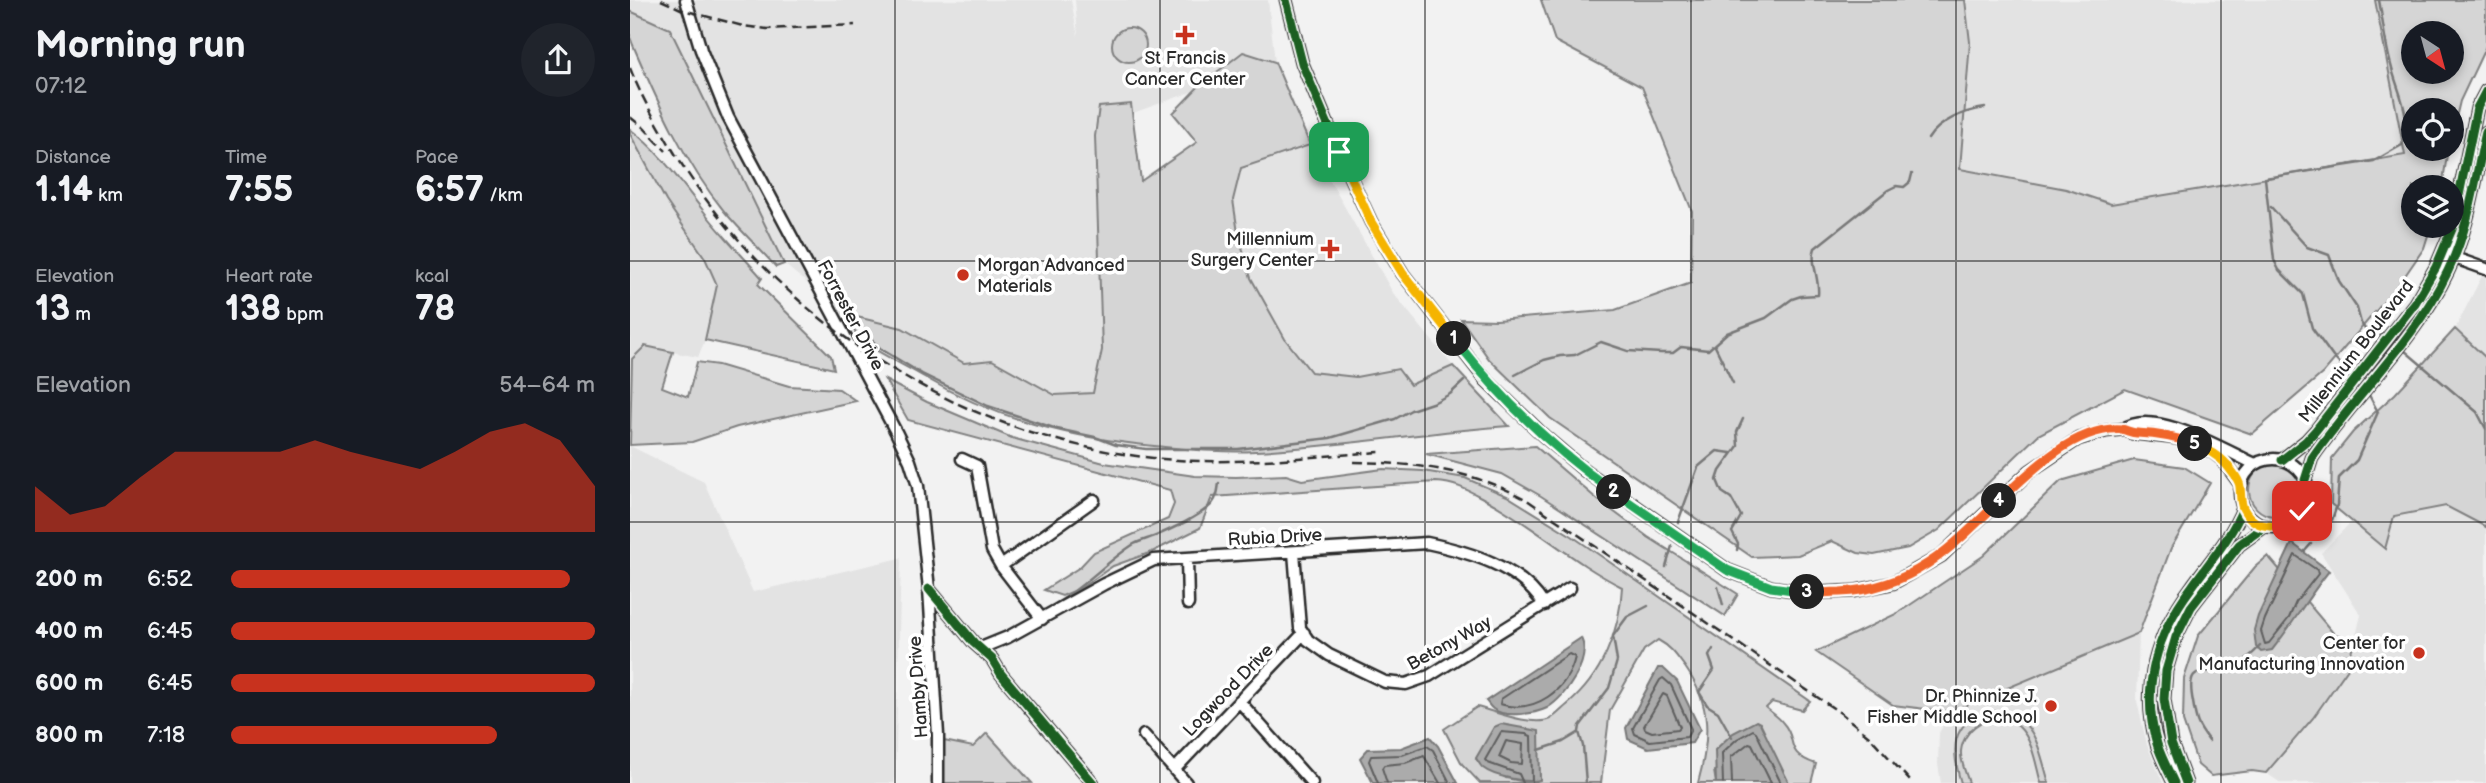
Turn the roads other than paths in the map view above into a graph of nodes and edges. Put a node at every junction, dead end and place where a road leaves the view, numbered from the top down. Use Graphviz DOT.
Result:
graph roads {
  1 [pos="685,0"];
  2 [pos="1286,0"];
  3 [pos="2486,91"];
  4 [pos="2486,132"];
  5 [pos="2442,254"];
  6 [pos="2455,258"];
  7 [pos="2486,269"];
  8 [pos="2124,429"];
  9 [pos="962,459"];
  10 [pos="2282,460"];
  11 [pos="2255,464"];
  12 [pos="2305,480"];
  13 [pos="2241,485"];
  14 [pos="1094,500"];
  15 [pos="2243,508"];
  16 [pos="2269,526"];
  17 [pos="1294,552"];
  18 [pos="1186,558"];
  19 [pos="1001,566"];
  20 [pos="929,589"];
  21 [pos="1570,589"];
  22 [pos="1188,604"];
  23 [pos="1544,605"];
  24 [pos="1042,619"];
  25 [pos="1304,633"];
  26 [pos="1008,637"];
  27 [pos="978,645"];
  28 [pos="992,659"];
  29 [pos="1001,674"];
  30 [pos="1239,701"];
  31 [pos="1144,736"];
  32 [pos="1175,769"];
  33 [pos="938,783"];
  34 [pos="1093,783"];
  35 [pos="1186,783"];
  36 [pos="1312,783"];
  37 [pos="2174,783"];
  38 [pos="2186,783"];
  1 -- 20 [label="street, Forrester Drive"];
  2 -- 8 [label="street"];
  3 -- 5 [label="street, Millennium Boulevard"];
  4 -- 6 [label="street, Millennium Boulevard"];
  5 -- 6 [label="street"];
  5 -- 10 [label="street, Millennium Boulevard"];
  6 -- 7 [label="street"];
  6 -- 12 [label="street, Millennium Boulevard"];
  8 -- 11 [label="street"];
  8 -- 13 [label="street"];
  9 -- 19 [label="street"];
  10 -- 11 [label="street"];
  10 -- 12 [label="street"];
  11 -- 13 [label="street"];
  12 -- 16 [label="street"];
  13 -- 15 [label="street"];
  14 -- 19 [label="street"];
  15 -- 16 [label="street"];
  15 -- 37 [label="street"];
  16 -- 38 [label="street"];
  17 -- 18 [label="street, Rubia Drive"];
  17 -- 23 [label="street, Rubia Drive"];
  17 -- 25 [label="street"];
  18 -- 22 [label="street"];
  18 -- 24 [label="street, Rubia Drive"];
  19 -- 24 [label="street"];
  20 -- 27 [label="street"];
  20 -- 33 [label="street, Hamby Drive"];
  21 -- 23 [label="street, Betony Way"];
  23 -- 25 [label="street, Betony Way"];
  24 -- 26 [label="street, Rubia Drive"];
  25 -- 30 [label="street, Logwood Drive"];
  26 -- 27 [label="street, Rubia Drive"];
  26 -- 28 [label="street, Rubia Drive"];
  27 -- 28 [label="street"];
  27 -- 29 [label="street"];
  28 -- 29 [label="street"];
  29 -- 34 [label="street"];
  30 -- 32 [label="street, Logwood Drive"];
  30 -- 36 [label="street"];
  31 -- 32 [label="street"];
  32 -- 35 [label="street"];
}
